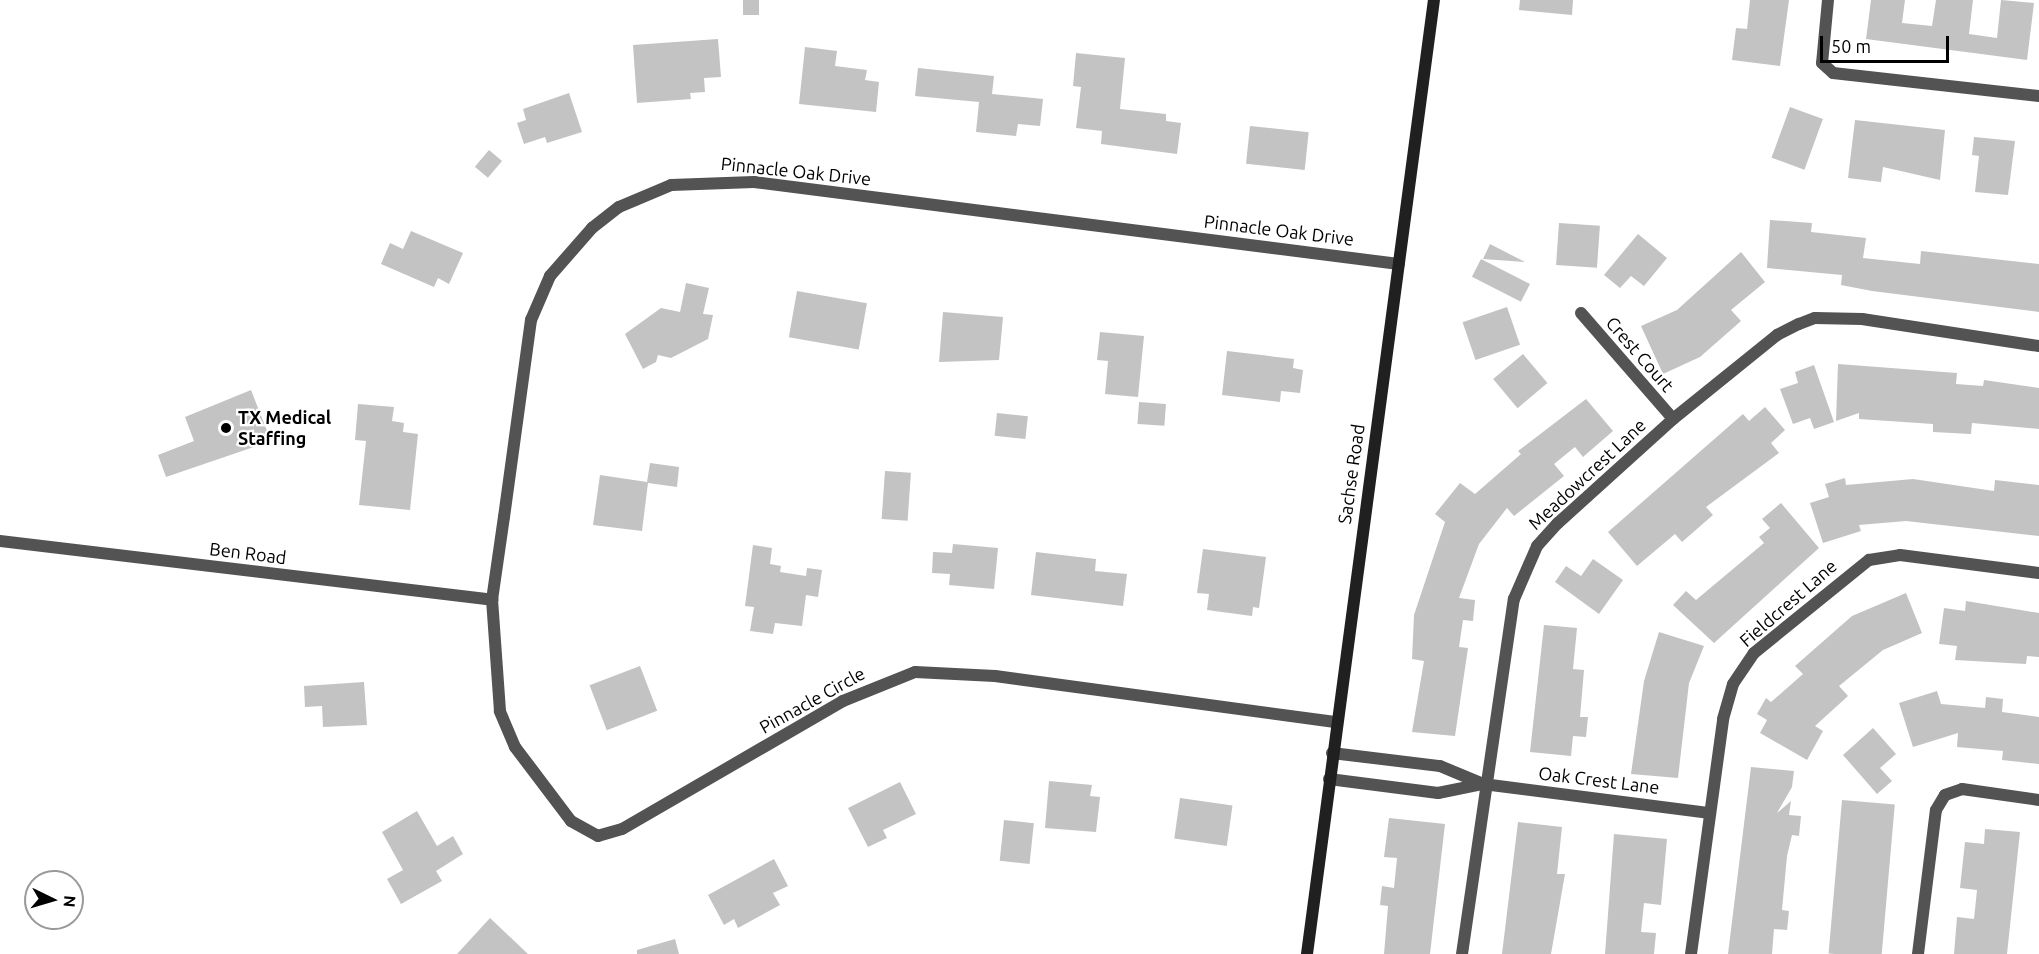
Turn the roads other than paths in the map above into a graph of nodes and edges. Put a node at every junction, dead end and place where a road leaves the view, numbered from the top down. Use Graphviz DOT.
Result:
graph roads {
  1 [pos="1434,0"];
  2 [pos="1828,0"];
  3 [pos="2039,96"];
  4 [pos="1399,264"];
  5 [pos="1581,314"];
  6 [pos="2039,346"];
  7 [pos="1672,419"];
  8 [pos="0,541"];
  9 [pos="2039,573"];
  10 [pos="492,600"];
  11 [pos="1335,722"];
  12 [pos="1332,753"];
  13 [pos="1329,779"];
  14 [pos="1483,784"];
  15 [pos="2039,800"];
  16 [pos="1710,813"];
  17 [pos="1307,954"];
  18 [pos="1462,954"];
  19 [pos="1691,954"];
  20 [pos="1918,954"];
  1 -- 4 [label="main road, Sachse Road"];
  2 -- 3 [label="street"];
  4 -- 10 [label="street, Pinnacle Oak Drive"];
  4 -- 11 [label="main road, Sachse Road"];
  5 -- 7 [label="street, Crest Court"];
  6 -- 7 [label="street, Meadowcrest Lane"];
  7 -- 14 [label="street, Meadowcrest Lane"];
  8 -- 10 [label="street, Ben Road"];
  9 -- 16 [label="street, Fieldcrest Lane"];
  10 -- 11 [label="street, Pinnacle Circle"];
  11 -- 12 [label="main road, Sachse Road"];
  12 -- 13 [label="main road, Sachse Road"];
  12 -- 14 [label="street, Oak Crest Lane"];
  13 -- 14 [label="street, Oak Crest Lane"];
  13 -- 17 [label="main road, Sachse Road"];
  14 -- 16 [label="street, Oak Crest Lane"];
  14 -- 18 [label="street, Meadowcrest Lane"];
  15 -- 20 [label="street"];
  16 -- 19 [label="street, Fieldcrest Lane"];
}
